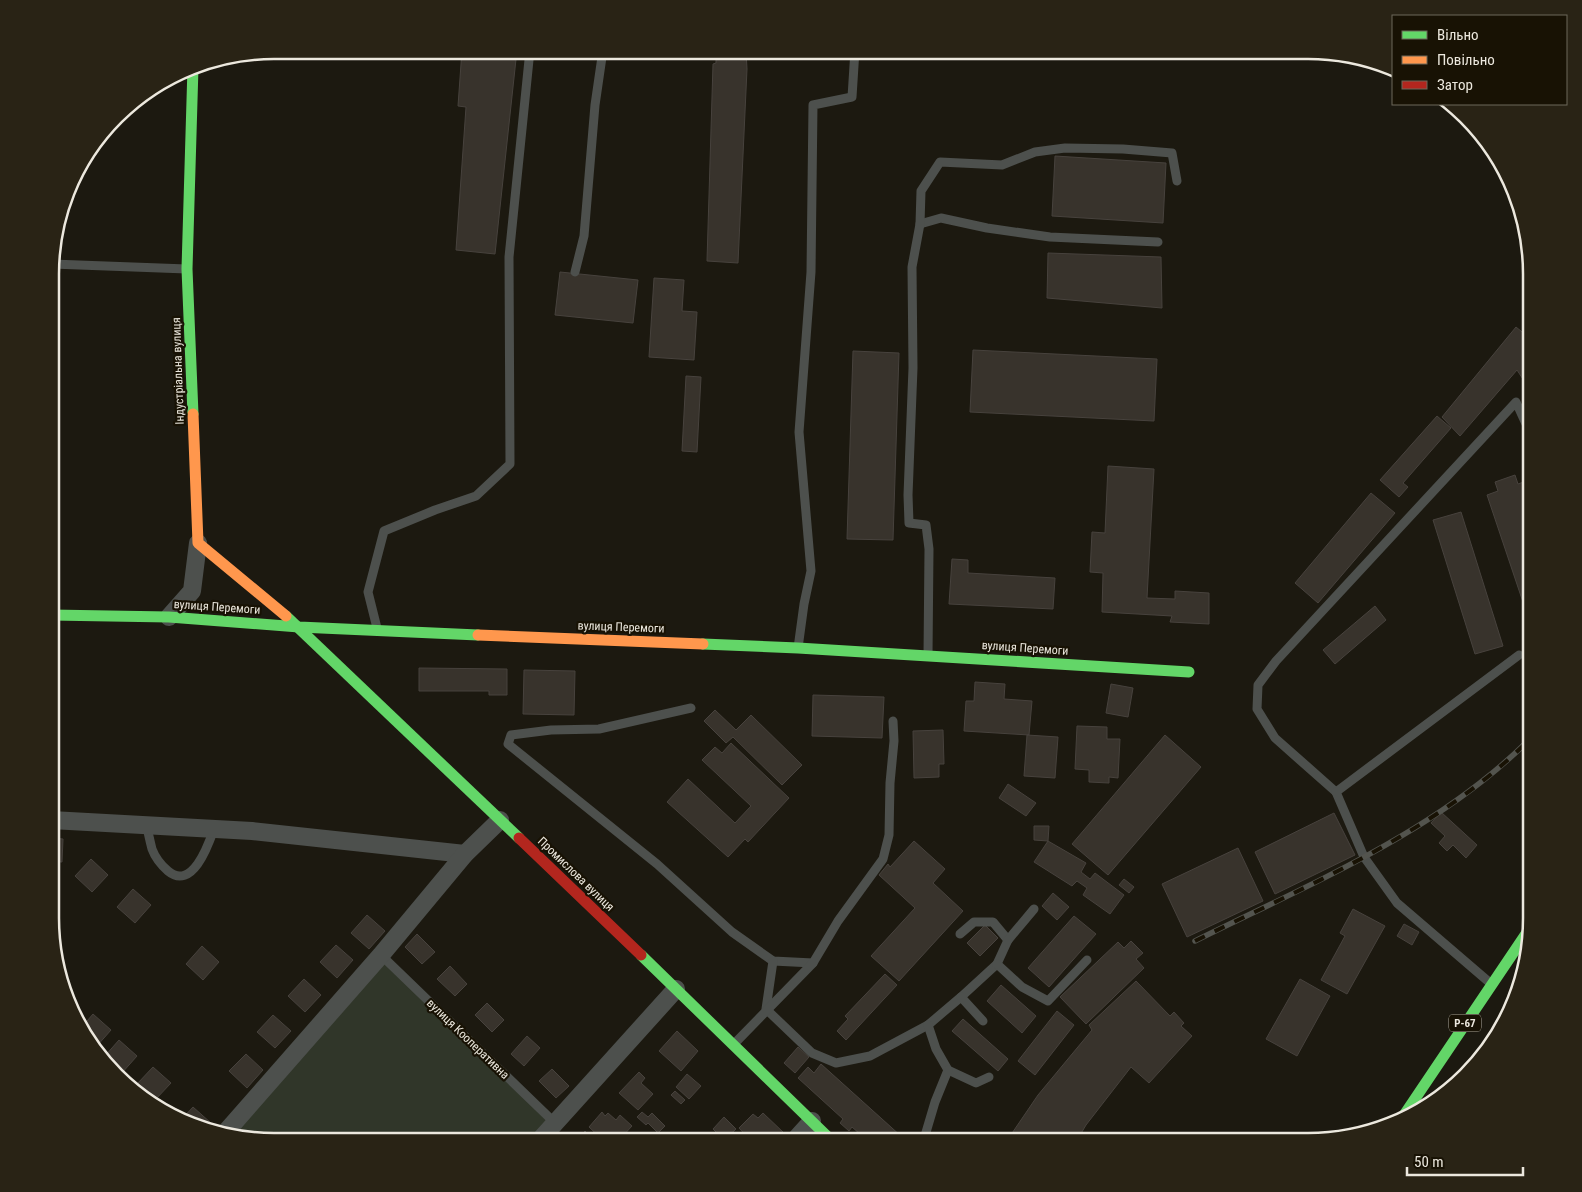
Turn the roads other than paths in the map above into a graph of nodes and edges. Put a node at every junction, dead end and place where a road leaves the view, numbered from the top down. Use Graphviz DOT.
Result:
graph roads {
  1 [pos="529,59"];
  2 [pos="602,59"];
  3 [pos="854,59"];
  4 [pos="193,74"];
  5 [pos="1177,181"];
  6 [pos="920,224"];
  7 [pos="1158,242"];
  8 [pos="59,264"];
  9 [pos="187,269"];
  10 [pos="575,272"];
  11 [pos="1523,417"];
  12 [pos="198,543"];
  13 [pos="59,615"];
  14 [pos="169,618"];
  15 [pos="299,628"];
  16 [pos="378,631"];
  17 [pos="798,648"];
  18 [pos="928,655"];
  19 [pos="1519,655"];
  20 [pos="1189,672"];
  21 [pos="691,708"];
  22 [pos="893,721"];
  23 [pos="1336,792"];
  24 [pos="59,820"];
  25 [pos="500,820"];
  26 [pos="147,826"];
  27 [pos="214,829"];
  28 [pos="465,854"];
  29 [pos="1034,909"];
  30 [pos="960,934"];
  31 [pos="1522,939"];
  32 [pos="1008,940"];
  33 [pos="381,955"];
  34 [pos="1087,960"];
  35 [pos="773,961"];
  36 [pos="813,963"];
  37 [pos="997,964"];
  38 [pos="1491,984"];
  39 [pos="676,989"];
  40 [pos="961,997"];
  41 [pos="766,1010"];
  42 [pos="983,1021"];
  43 [pos="928,1025"];
  44 [pos="734,1044"];
  45 [pos="948,1070"];
  46 [pos="989,1077"];
  47 [pos="1409,1108"];
  48 [pos="812,1121"];
  49 [pos="555,1123"];
  50 [pos="229,1128"];
  51 [pos="546,1133"];
  52 [pos="801,1133"];
  53 [pos="824,1133"];
  54 [pos="926,1133"];
  1 -- 16 [label="lane"];
  2 -- 10 [label="lane"];
  3 -- 17 [label="lane"];
  4 -- 9 [label="street, Індустріальна вулиця"];
  5 -- 6 [label="lane"];
  6 -- 7 [label="lane"];
  6 -- 18 [label="lane"];
  8 -- 9 [label="lane"];
  9 -- 12 [label="street, Індустріальна вулиця"];
  11 -- 23 [label="lane"];
  12 -- 14 [label="street"];
  12 -- 15 [label="street"];
  13 -- 14 [label="street, вулиця Перемоги"];
  14 -- 15 [label="street, вулиця Перемоги"];
  15 -- 16 [label="street, вулиця Перемоги"];
  15 -- 25 [label="street, Промислова вулиця"];
  16 -- 17 [label="street, вулиця Перемоги"];
  17 -- 18 [label="street, вулиця Перемоги"];
  18 -- 20 [label="street, вулиця Перемоги"];
  19 -- 23 [label="lane"];
  21 -- 35 [label="lane"];
  22 -- 36 [label="lane"];
  23 -- 38 [label="lane"];
  24 -- 26 [label="street"];
  25 -- 28 [label="street"];
  25 -- 39 [label="street, Промислова вулиця"];
  26 -- 27 [label="street"];
  26 -- 27 [label="lane"];
  27 -- 28 [label="street"];
  28 -- 33 [label="street"];
  29 -- 32 [label="lane"];
  30 -- 32 [label="lane"];
  31 -- 38 [label="street, Р-67"];
  32 -- 37 [label="lane"];
  33 -- 49 [label="lane, вулиця Кооперативна"];
  33 -- 50 [label="street"];
  34 -- 37 [label="lane"];
  35 -- 36 [label="lane"];
  35 -- 41 [label="lane"];
  36 -- 41 [label="lane"];
  37 -- 40 [label="lane"];
  38 -- 47 [label="street, Р-67"];
  39 -- 44 [label="street, Промислова вулиця"];
  39 -- 49 [label="street"];
  40 -- 42 [label="lane"];
  40 -- 43 [label="lane"];
  41 -- 43 [label="lane"];
  41 -- 44 [label="lane"];
  43 -- 45 [label="lane"];
  44 -- 48 [label="street, Промислова вулиця"];
  45 -- 46 [label="lane"];
  45 -- 54 [label="lane"];
  48 -- 52 [label="street"];
  48 -- 53 [label="street, Промислова вулиця"];
  49 -- 51 [label="street"];
}
